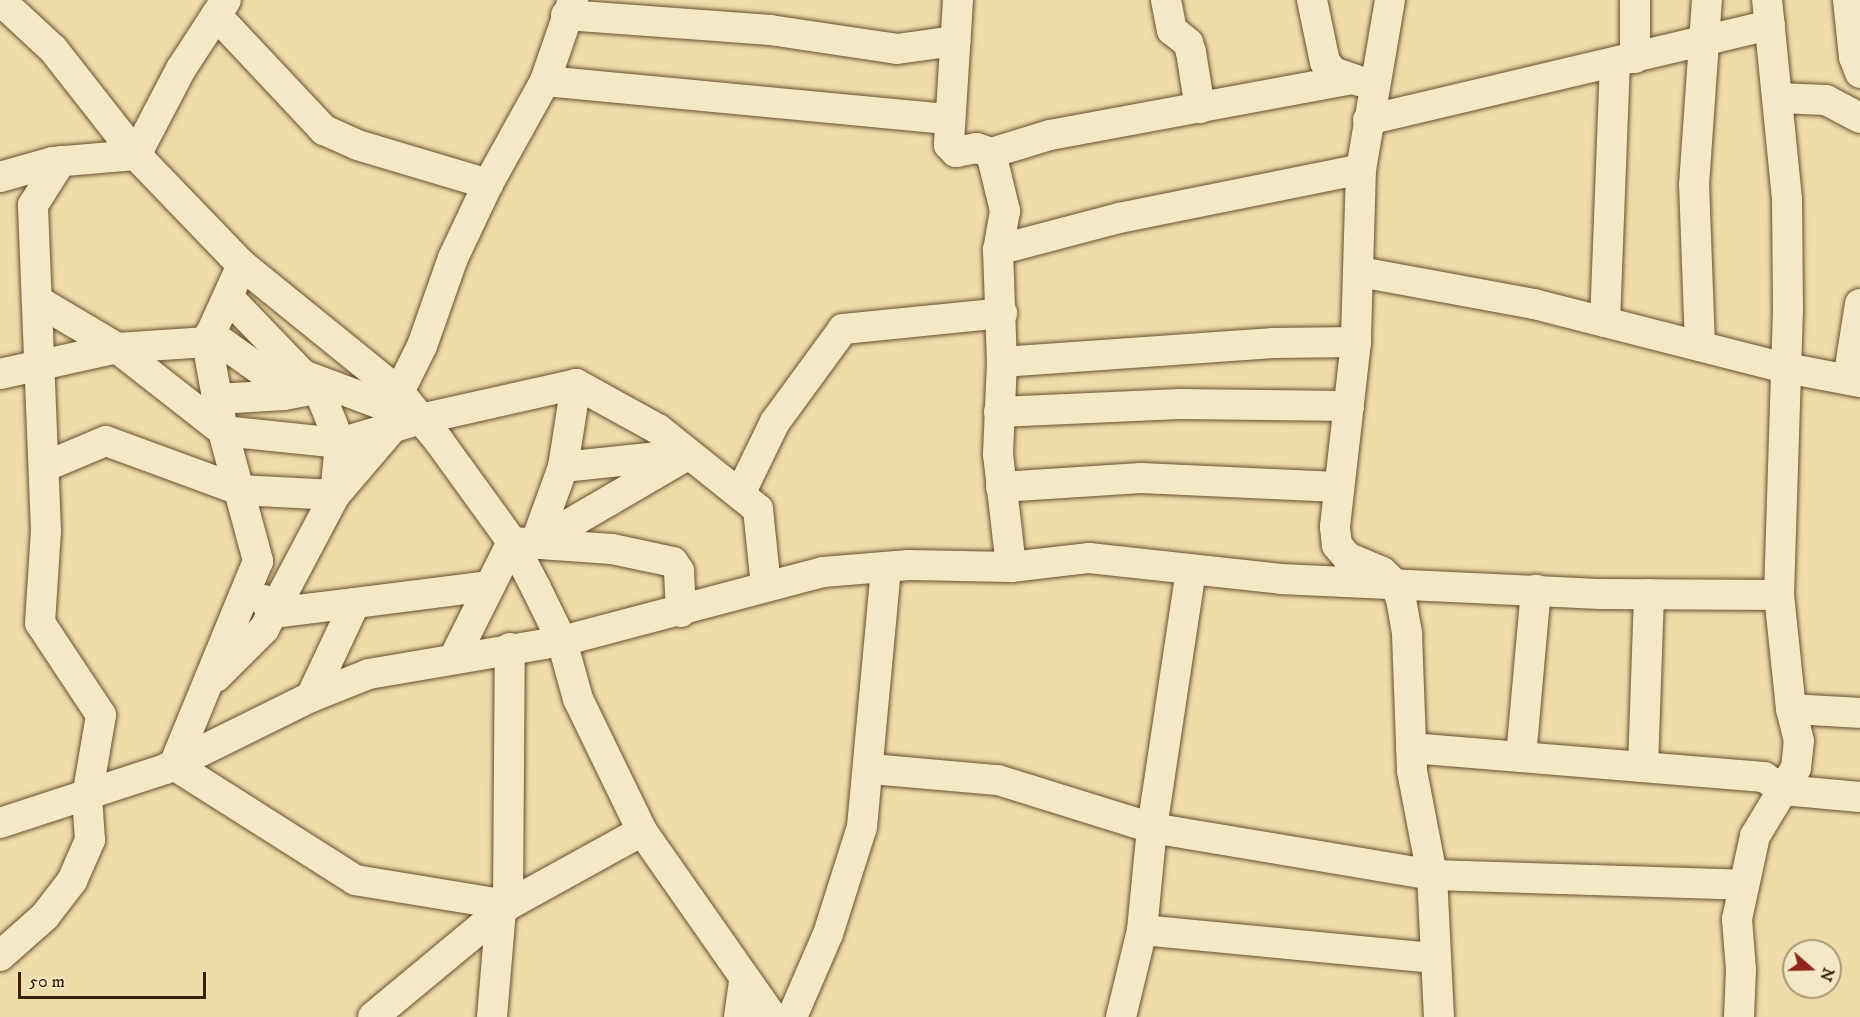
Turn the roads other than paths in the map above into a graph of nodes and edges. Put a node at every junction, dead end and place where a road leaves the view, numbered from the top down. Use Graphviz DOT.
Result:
graph roads {
  1 [pos="0,0"];
  2 [pos="958,0"];
  3 [pos="1166,0"];
  4 [pos="1312,0"];
  5 [pos="1390,0"];
  6 [pos="1635,0"];
  7 [pos="1707,0"];
  8 [pos="1848,0"];
  9 [pos="221,7"];
  10 [pos="569,8"];
  11 [pos="1769,12"];
  12 [pos="955,41"];
  13 [pos="1706,41"];
  14 [pos="1625,61"];
  15 [pos="1860,73"];
  16 [pos="545,81"];
  17 [pos="1360,81"];
  18 [pos="1778,98"];
  19 [pos="1200,108"];
  20 [pos="1860,118"];
  21 [pos="949,119"];
  22 [pos="1368,120"];
  23 [pos="991,153"];
  24 [pos="136,155"];
  25 [pos="61,161"];
  26 [pos="1361,168"];
  27 [pos="0,177"];
  28 [pos="488,184"];
  29 [pos="998,250"];
  30 [pos="242,265"];
  31 [pos="1360,272"];
  32 [pos="228,297"];
  33 [pos="38,301"];
  34 [pos="1860,304"];
  35 [pos="1002,313"];
  36 [pos="1605,322"];
  37 [pos="209,338"];
  38 [pos="1356,342"];
  39 [pos="1700,346"];
  40 [pos="117,348"];
  41 [pos="1002,362"];
  42 [pos="41,366"];
  43 [pos="1786,368"];
  44 [pos="0,374"];
  45 [pos="1854,381"];
  46 [pos="576,384"];
  47 [pos="314,389"];
  48 [pos="399,392"];
  49 [pos="217,399"];
  50 [pos="1349,406"];
  51 [pos="999,412"];
  52 [pos="407,423"];
  53 [pos="223,431"];
  54 [pos="340,443"];
  55 [pos="689,454"];
  56 [pos="44,467"];
  57 [pos="563,467"];
  58 [pos="1001,487"];
  59 [pos="1338,487"];
  60 [pos="239,490"];
  61 [pos="740,494"];
  62 [pos="334,495"];
  63 [pos="523,543"];
  64 [pos="886,567"];
  65 [pos="1011,567"];
  66 [pos="1191,570"];
  67 [pos="250,581"];
  68 [pos="1394,583"];
  69 [pos="490,586"];
  70 [pos="766,586"];
  71 [pos="1536,590"];
  72 [pos="1649,594"];
  73 [pos="1779,595"];
  74 [pos="355,603"];
  75 [pos="681,612"];
  76 [pos="273,613"];
  77 [pos="562,641"];
  78 [pos="510,648"];
  79 [pos="454,658"];
  80 [pos="206,686"];
  81 [pos="311,697"];
  82 [pos="1791,709"];
  83 [pos="1860,713"];
  84 [pos="1411,748"];
  85 [pos="1521,757"];
  86 [pos="174,765"];
  87 [pos="1644,767"];
  88 [pos="871,769"];
  89 [pos="1783,790"];
  90 [pos="87,797"];
  91 [pos="1860,797"];
  92 [pos="0,823"];
  93 [pos="1152,828"];
  94 [pos="642,831"];
  95 [pos="1432,875"];
  96 [pos="1744,885"];
  97 [pos="505,908"];
  98 [pos="1142,930"];
  99 [pos="0,956"];
  100 [pos="1436,958"];
  101 [pos="744,980"];
  102 [pos="372,1017"];
  103 [pos="492,1017"];
  104 [pos="739,1017"];
  105 [pos="772,1017"];
  106 [pos="792,1017"];
  107 [pos="1120,1017"];
  108 [pos="1439,1017"];
  109 [pos="1739,1017"];
  1 -- 24 [label="street"];
  2 -- 12 [label="street"];
  3 -- 19 [label="street"];
  4 -- 17 [label="street"];
  5 -- 17 [label="street"];
  6 -- 14 [label="street"];
  7 -- 13 [label="street"];
  8 -- 15 [label="street"];
  9 -- 24 [label="street"];
  9 -- 28 [label="street"];
  10 -- 12 [label="street"];
  10 -- 16 [label="street"];
  11 -- 13 [label="street"];
  11 -- 18 [label="street"];
  12 -- 21 [label="street"];
  13 -- 14 [label="street"];
  13 -- 39 [label="street"];
  14 -- 22 [label="street"];
  14 -- 36 [label="street"];
  16 -- 21 [label="street"];
  16 -- 28 [label="street"];
  17 -- 19 [label="street"];
  17 -- 22 [label="street"];
  18 -- 20 [label="street"];
  18 -- 43 [label="street"];
  19 -- 23 [label="street"];
  21 -- 23 [label="street"];
  22 -- 26 [label="street"];
  23 -- 29 [label="street"];
  24 -- 25 [label="street"];
  24 -- 30 [label="street"];
  25 -- 27 [label="street"];
  25 -- 33 [label="street"];
  26 -- 29 [label="street"];
  26 -- 31 [label="street"];
  28 -- 48 [label="street"];
  29 -- 35 [label="street"];
  30 -- 32 [label="street"];
  30 -- 48 [label="street"];
  31 -- 36 [label="street"];
  31 -- 38 [label="street"];
  32 -- 37 [label="street"];
  32 -- 47 [label="street"];
  33 -- 40 [label="street"];
  33 -- 42 [label="street"];
  34 -- 45 [label="street"];
  35 -- 41 [label="street"];
  35 -- 61 [label="street"];
  36 -- 39 [label="street"];
  37 -- 40 [label="street"];
  37 -- 47 [label="street"];
  37 -- 49 [label="street"];
  38 -- 41 [label="street"];
  38 -- 50 [label="street"];
  39 -- 43 [label="street"];
  40 -- 42 [label="street"];
  40 -- 53 [label="street"];
  41 -- 51 [label="street"];
  42 -- 44 [label="street"];
  42 -- 56 [label="street"];
  43 -- 45 [label="street"];
  43 -- 73 [label="street"];
  46 -- 52 [label="street"];
  46 -- 55 [label="street"];
  46 -- 57 [label="street"];
  47 -- 49 [label="street"];
  47 -- 52 [label="street"];
  47 -- 54 [label="street"];
  48 -- 52 [label="street"];
  49 -- 53 [label="street"];
  50 -- 51 [label="street"];
  50 -- 59 [label="street"];
  51 -- 58 [label="street"];
  52 -- 54 [label="street"];
  52 -- 62 [label="street"];
  52 -- 63 [label="street"];
  53 -- 54 [label="street"];
  53 -- 60 [label="street"];
  54 -- 62 [label="street"];
  55 -- 57 [label="street"];
  55 -- 61 [label="street"];
  55 -- 63 [label="street"];
  56 -- 60 [label="street"];
  56 -- 90 [label="street"];
  57 -- 63 [label="street"];
  58 -- 59 [label="street"];
  58 -- 65 [label="street"];
  59 -- 68 [label="street"];
  60 -- 62 [label="street"];
  60 -- 67 [label="street"];
  61 -- 70 [label="street"];
  62 -- 76 [label="street"];
  63 -- 69 [label="street"];
  63 -- 75 [label="street"];
  63 -- 77 [label="street"];
  64 -- 65 [label="street"];
  64 -- 70 [label="street"];
  64 -- 88 [label="street"];
  65 -- 66 [label="street"];
  66 -- 68 [label="street"];
  66 -- 93 [label="street"];
  67 -- 76 [label="street"];
  67 -- 80 [label="street"];
  68 -- 71 [label="street"];
  68 -- 84 [label="street"];
  69 -- 74 [label="street"];
  69 -- 79 [label="street"];
  70 -- 75 [label="street"];
  71 -- 72 [label="street"];
  71 -- 85 [label="street"];
  72 -- 73 [label="street"];
  72 -- 87 [label="street"];
  73 -- 82 [label="street"];
  74 -- 76 [label="street"];
  74 -- 81 [label="street"];
  75 -- 77 [label="street"];
  76 -- 80 [label="street"];
  77 -- 78 [label="street"];
  77 -- 94 [label="street"];
  78 -- 79 [label="street"];
  78 -- 97 [label="street"];
  79 -- 81 [label="street"];
  80 -- 86 [label="street"];
  81 -- 86 [label="street"];
  82 -- 83 [label="street"];
  82 -- 89 [label="street"];
  84 -- 85 [label="street"];
  84 -- 95 [label="street"];
  85 -- 87 [label="street"];
  86 -- 90 [label="street"];
  86 -- 97 [label="street"];
  87 -- 89 [label="street"];
  88 -- 93 [label="street"];
  88 -- 106 [label="street"];
  89 -- 91 [label="street"];
  89 -- 96 [label="street"];
  90 -- 92 [label="street"];
  90 -- 99 [label="street"];
  93 -- 95 [label="street"];
  93 -- 98 [label="street"];
  94 -- 97 [label="street"];
  94 -- 101 [label="street"];
  95 -- 96 [label="street"];
  95 -- 100 [label="street"];
  96 -- 109 [label="street"];
  97 -- 102 [label="street"];
  97 -- 103 [label="street"];
  98 -- 100 [label="street"];
  98 -- 107 [label="street"];
  100 -- 108 [label="street"];
  101 -- 104 [label="street"];
  101 -- 105 [label="street"];
}
